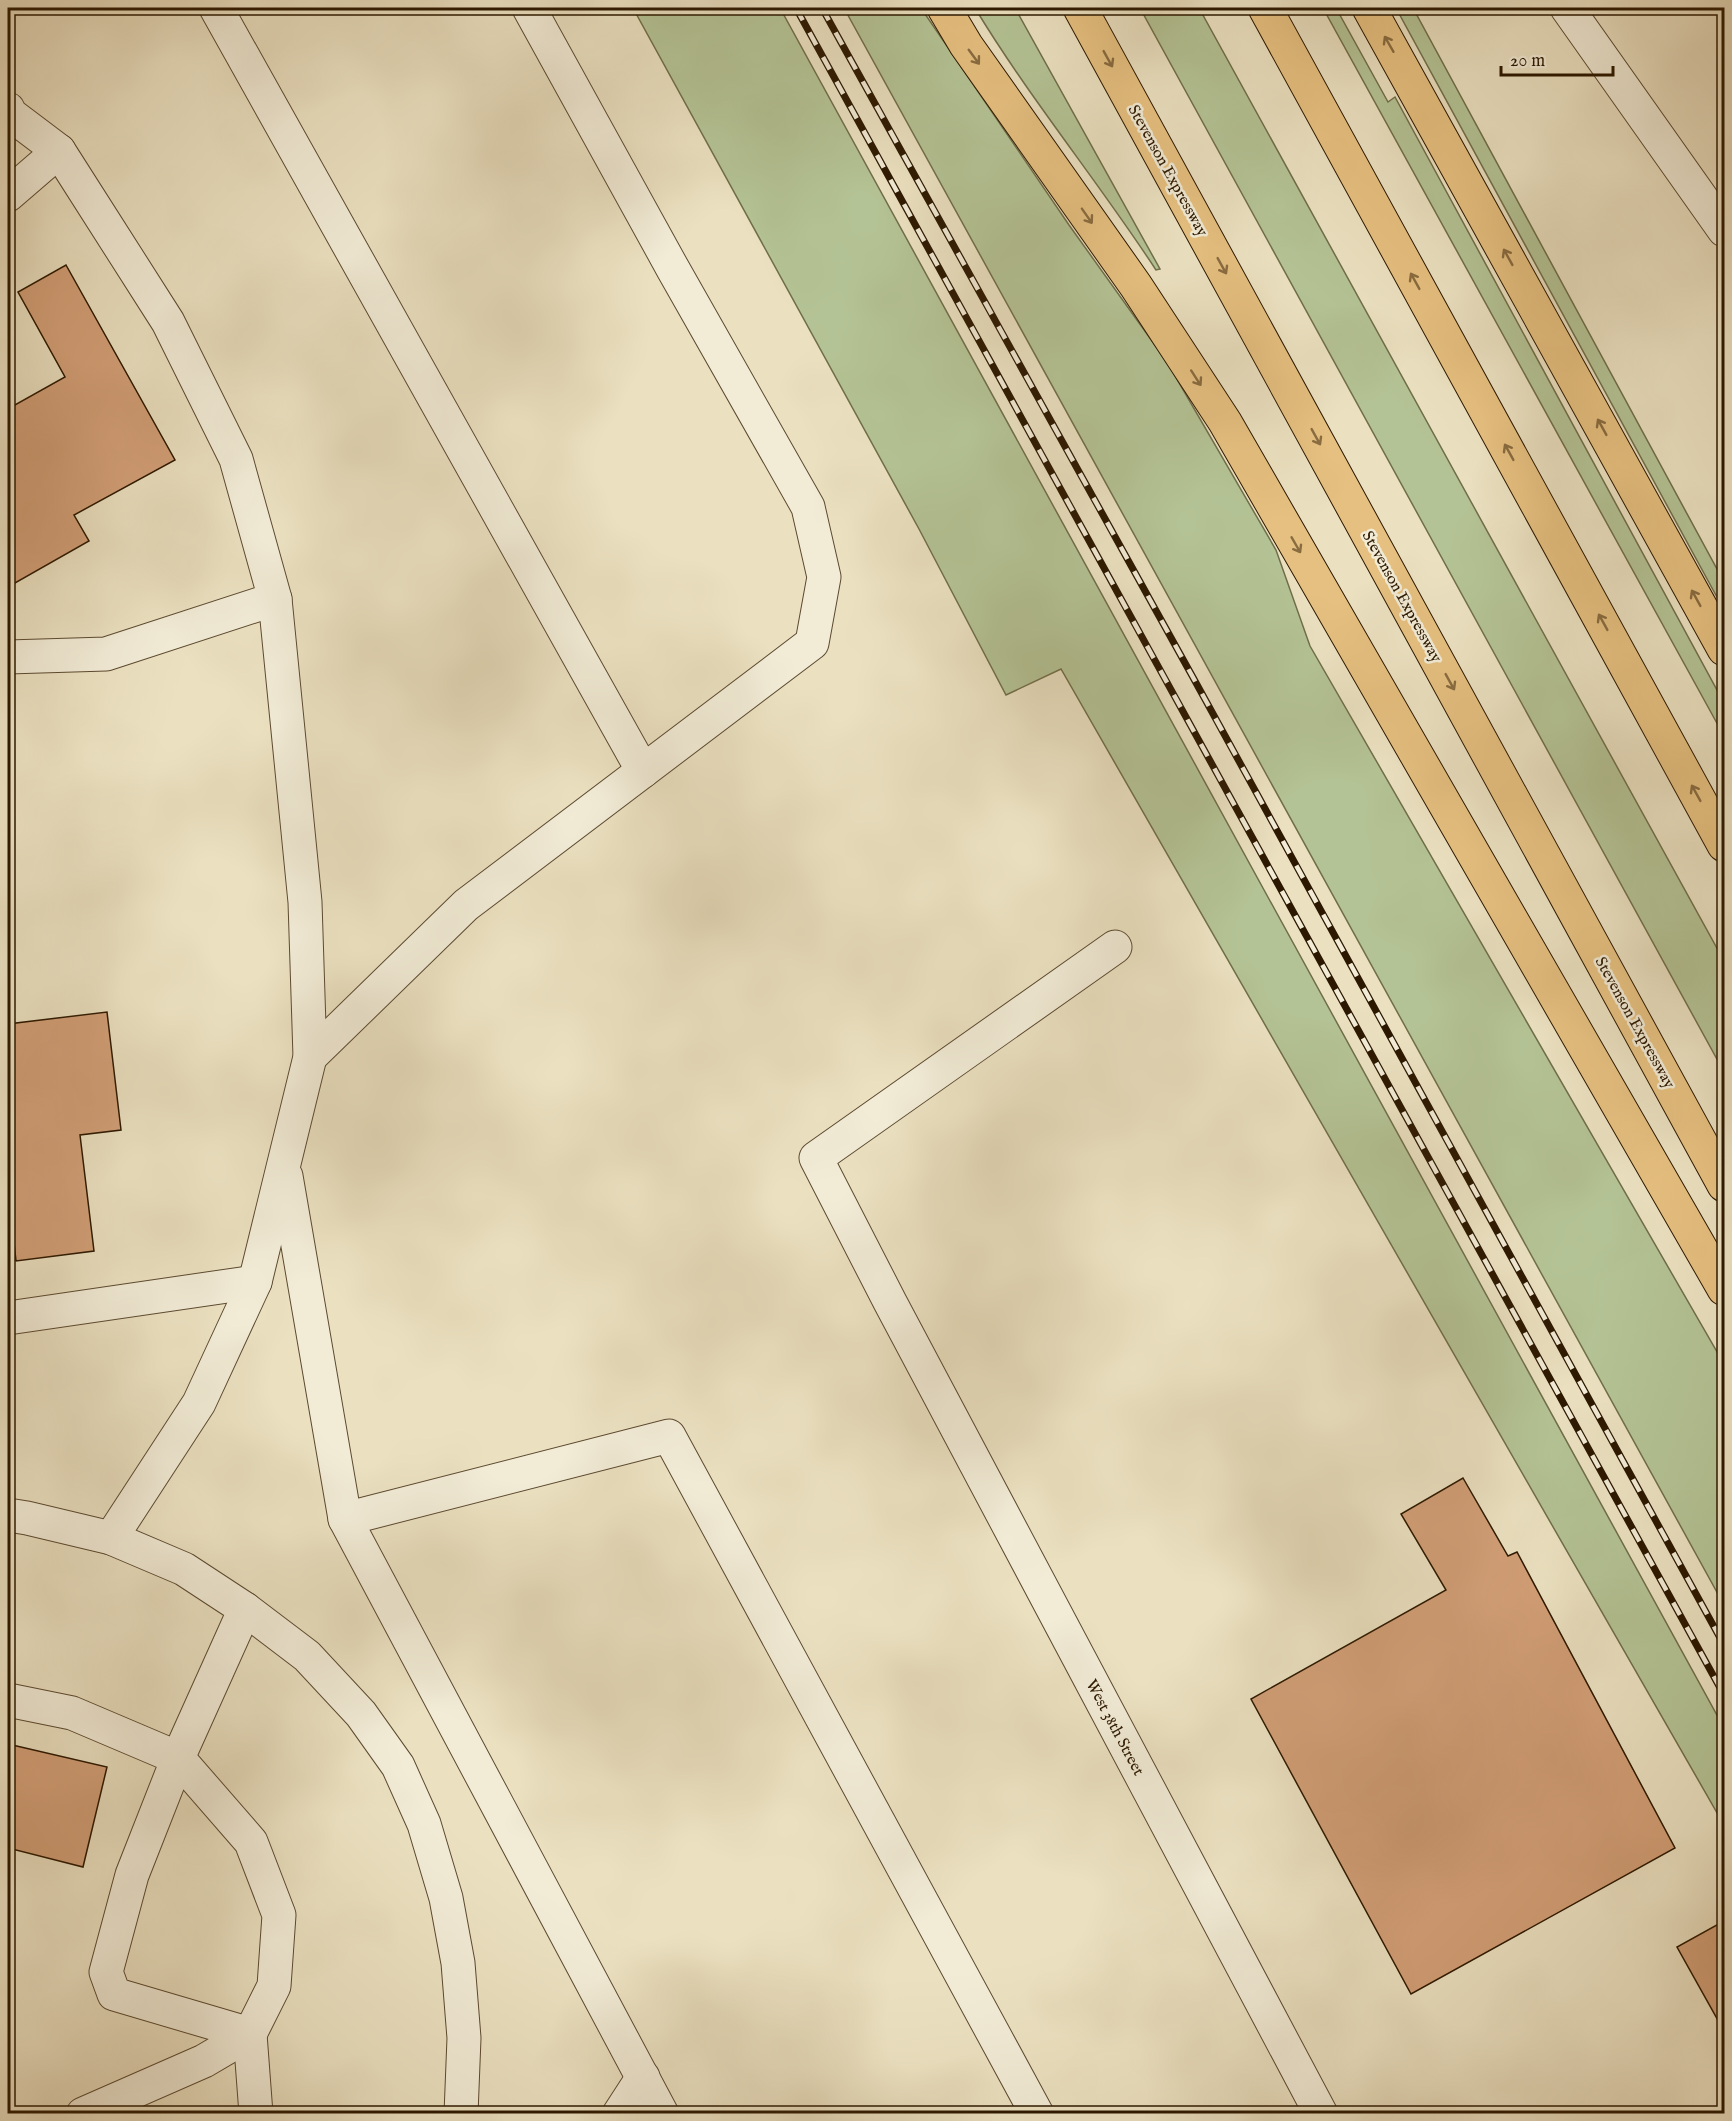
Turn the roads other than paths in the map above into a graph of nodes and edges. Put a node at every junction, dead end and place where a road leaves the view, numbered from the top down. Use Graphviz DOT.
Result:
graph roads {
  1 [pos="216,8"];
  2 [pos="529,8"];
  3 [pos="944,8"];
  4 [pos="1080,8"];
  5 [pos="1265,8"];
  6 [pos="1369,8"];
  7 [pos="1567,8"];
  8 [pos="8,109"];
  9 [pos="59,152"];
  10 [pos="8,195"];
  11 [pos="1725,230"];
  12 [pos="275,599"];
  13 [pos="1725,649"];
  14 [pos="8,657"];
  15 [pos="643,771"];
  16 [pos="1725,845"];
  17 [pos="1115,947"];
  18 [pos="310,1057"];
  19 [pos="284,1162"];
  20 [pos="1725,1185"];
  21 [pos="255,1282"];
  22 [pos="1725,1289"];
  23 [pos="8,1318"];
  24 [pos="8,1515"];
  25 [pos="345,1519"];
  26 [pos="111,1538"];
  27 [pos="245,1609"];
  28 [pos="8,1700"];
  29 [pos="178,1758"];
  30 [pos="250,2034"];
  31 [pos="643,2077"];
  32 [pos="83,2114"];
  33 [pos="256,2114"];
  34 [pos="461,2114"];
  35 [pos="619,2114"];
  36 [pos="662,2114"];
  37 [pos="1037,2114"];
  38 [pos="1322,2114"];
  1 -- 15 [label="street"];
  2 -- 15 [label="street"];
  3 -- 22 [label="highway, one-way"];
  4 -- 20 [label="highway, Stevenson Expressway, one-way"];
  16 -- 5 [label="highway, one-way"];
  13 -- 6 [label="highway, one-way"];
  7 -- 11 [label="street"];
  8 -- 9 [label="street"];
  9 -- 10 [label="street"];
  9 -- 12 [label="street"];
  12 -- 14 [label="street"];
  12 -- 18 [label="street"];
  15 -- 18 [label="street"];
  17 -- 38 [label="street, West 38th Street"];
  18 -- 19 [label="street"];
  19 -- 21 [label="street"];
  19 -- 25 [label="street"];
  21 -- 23 [label="street"];
  21 -- 26 [label="street"];
  24 -- 26 [label="street"];
  25 -- 31 [label="street"];
  25 -- 37 [label="street"];
  26 -- 27 [label="street"];
  27 -- 29 [label="street"];
  27 -- 34 [label="street"];
  28 -- 29 [label="street"];
  29 -- 30 [label="street"];
  29 -- 30 [label="street"];
  30 -- 32 [label="street"];
  30 -- 33 [label="street"];
  31 -- 35 [label="street"];
  31 -- 36 [label="street"];
}
